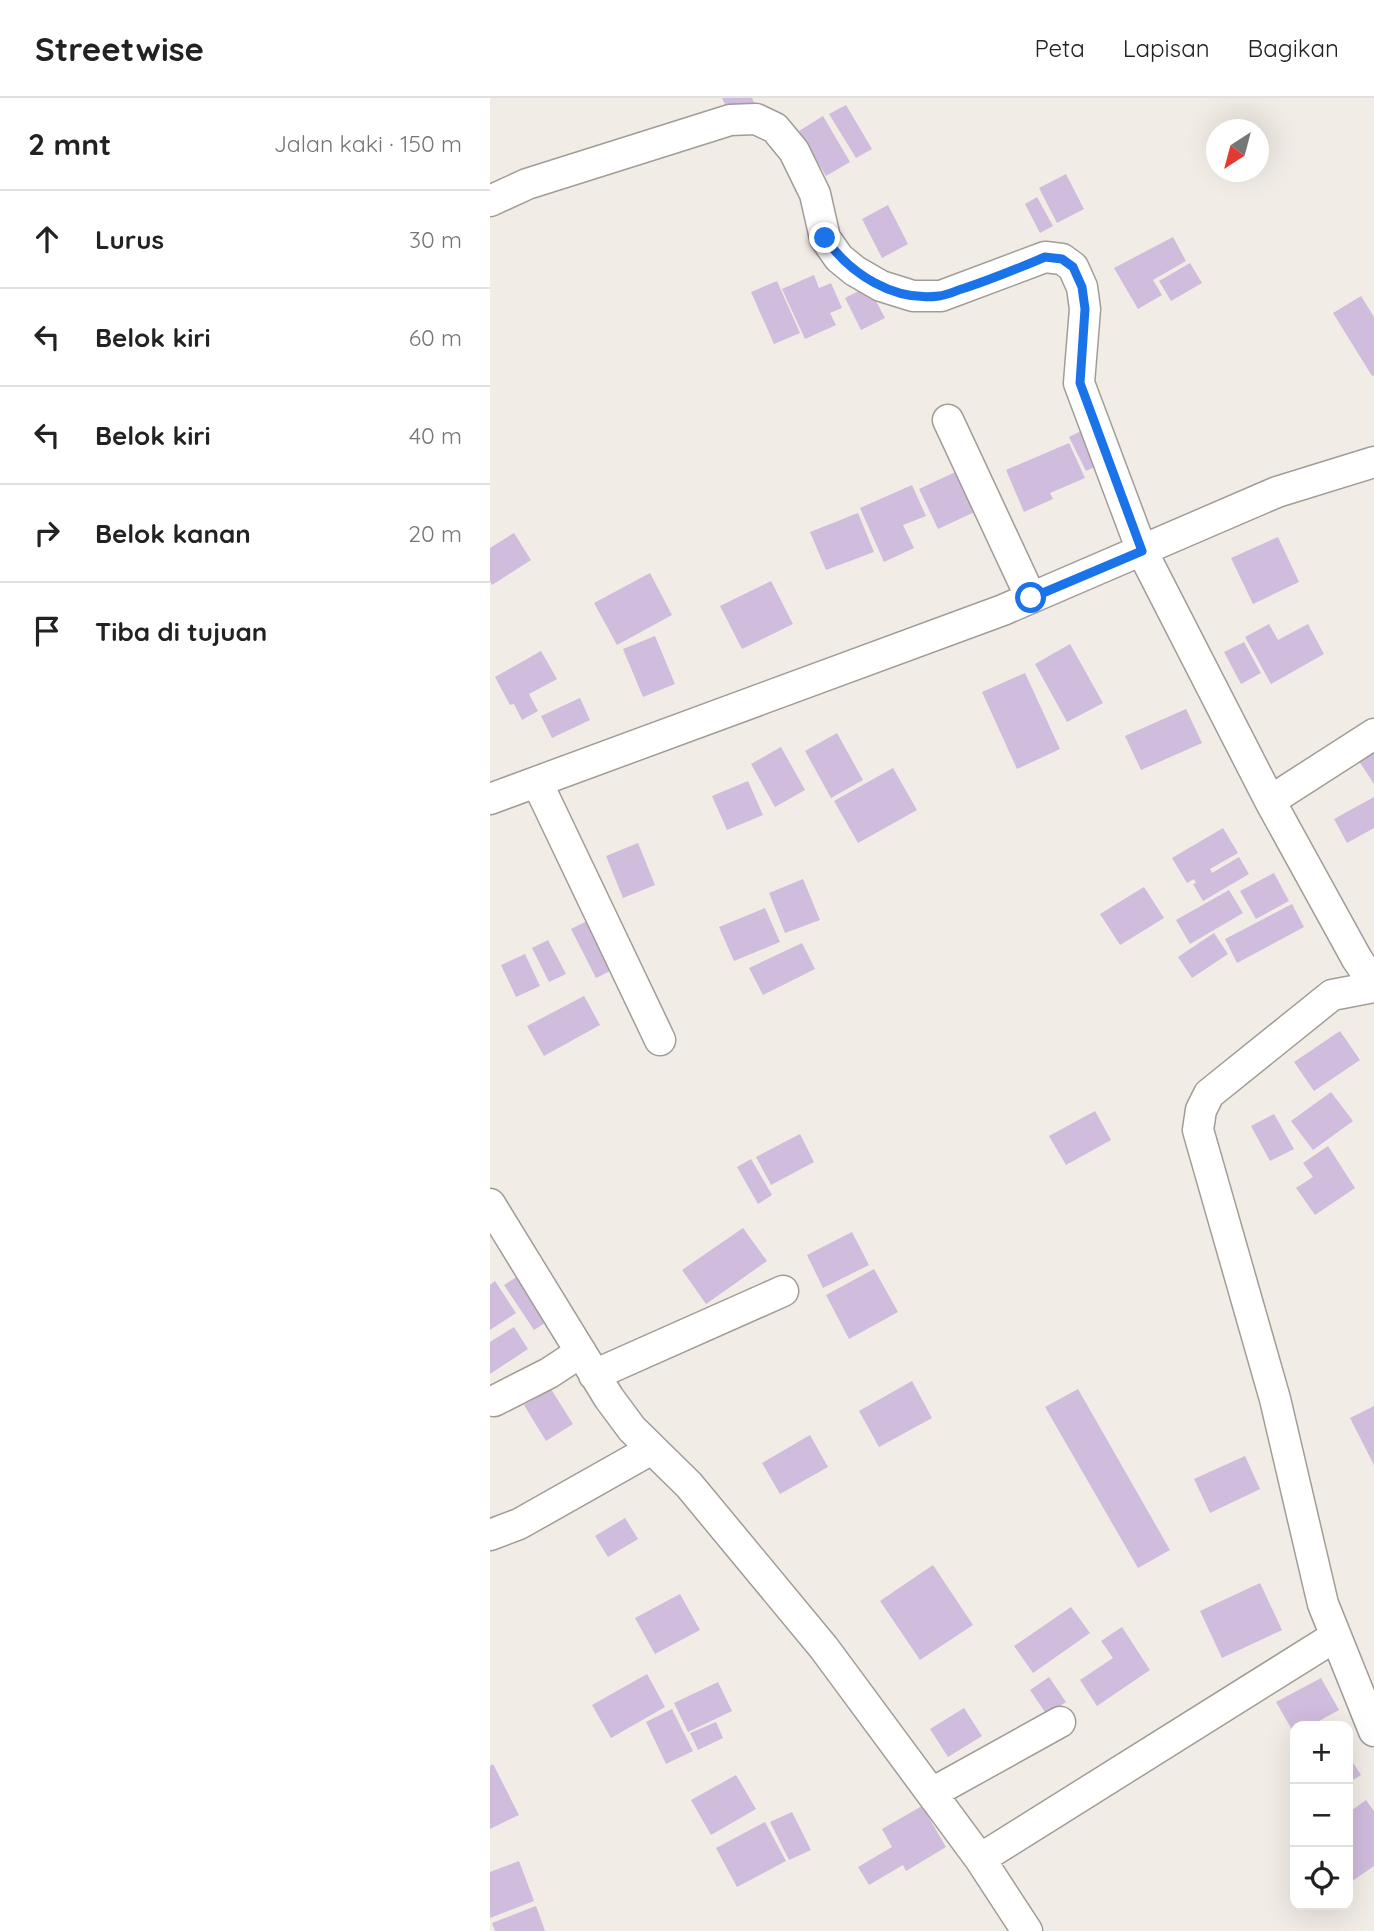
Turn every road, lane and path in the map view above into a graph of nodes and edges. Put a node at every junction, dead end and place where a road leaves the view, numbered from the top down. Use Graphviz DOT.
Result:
graph roads {
  1 [pos="490,201"];
  2 [pos="948,421"];
  3 [pos="1374,461"];
  4 [pos="1142,551"];
  5 [pos="1031,598"];
  6 [pos="1374,734"];
  7 [pos="537,782"];
  8 [pos="490,799"];
  9 [pos="1270,801"];
  10 [pos="1366,954"];
  11 [pos="1374,986"];
  12 [pos="660,1040"];
  13 [pos="490,1204"];
  14 [pos="783,1291"];
  15 [pos="587,1364"];
  16 [pos="494,1401"];
  17 [pos="652,1449"];
  18 [pos="490,1535"];
  19 [pos="1336,1636"];
  20 [pos="1060,1722"];
  21 [pos="1374,1731"];
  22 [pos="932,1793"];
  23 [pos="980,1858"];
  24 [pos="1027,1931"];
  1 -- 4 [label="street"];
  2 -- 5 [label="street"];
  3 -- 4 [label="street"];
  4 -- 5 [label="street"];
  4 -- 9 [label="street"];
  5 -- 7 [label="street"];
  6 -- 9 [label="street"];
  7 -- 8 [label="street"];
  7 -- 12 [label="street"];
  9 -- 10 [label="street"];
  10 -- 11 [label="street"];
  11 -- 19 [label="street"];
  13 -- 15 [label="street"];
  14 -- 15 [label="street"];
  15 -- 16 [label="street"];
  15 -- 17 [label="street"];
  17 -- 18 [label="street"];
  17 -- 22 [label="street"];
  19 -- 21 [label="street"];
  19 -- 23 [label="street"];
  20 -- 22 [label="street"];
  22 -- 23 [label="street"];
  23 -- 24 [label="street"];
}
